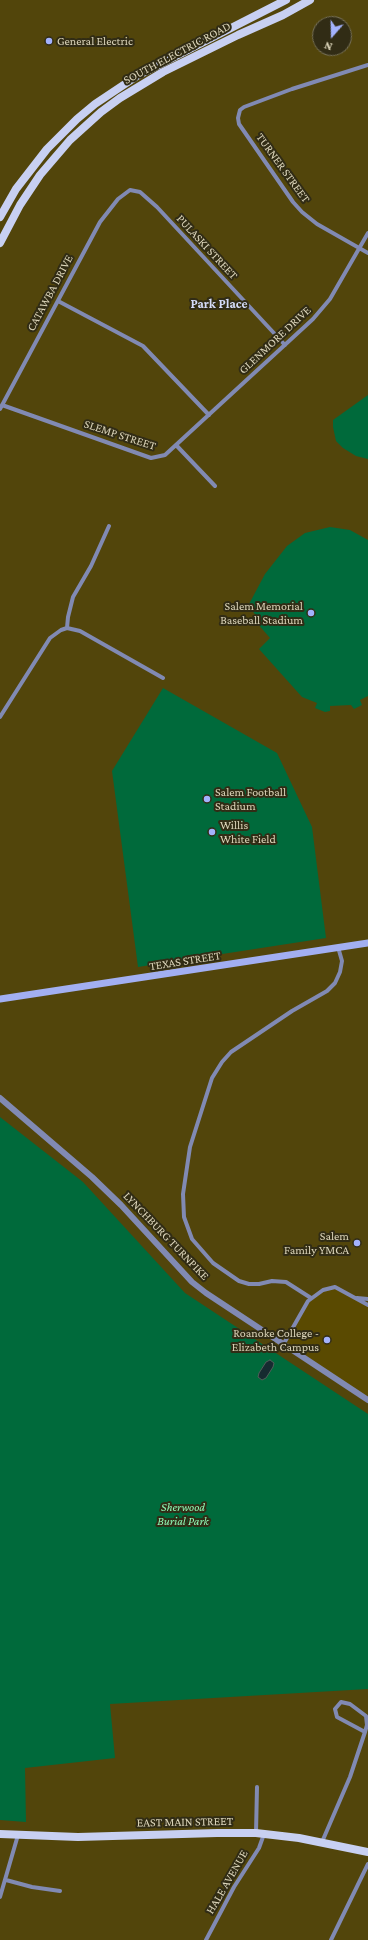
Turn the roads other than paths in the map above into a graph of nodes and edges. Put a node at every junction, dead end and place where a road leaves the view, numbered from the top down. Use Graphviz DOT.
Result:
graph roads {
  1 [pos="286,0"];
  2 [pos="310,0"];
  3 [pos="368,65"];
  4 [pos="126,191"];
  5 [pos="0,216"];
  6 [pos="368,233"];
  7 [pos="0,243"];
  8 [pos="359,248"];
  9 [pos="368,254"];
  10 [pos="58,301"];
  11 [pos="285,345"];
  12 [pos="1,407"];
  13 [pos="209,415"];
  14 [pos="176,446"];
  15 [pos="215,486"];
  16 [pos="109,526"];
  17 [pos="67,628"];
  18 [pos="163,678"];
  19 [pos="0,717"];
  20 [pos="368,943"];
  21 [pos="338,948"];
  22 [pos="2,998"];
  23 [pos="0,1098"];
  24 [pos="352,1297"];
  25 [pos="311,1298"];
  26 [pos="368,1299"];
  27 [pos="368,1305"];
  28 [pos="283,1345"];
  29 [pos="368,1400"];
  30 [pos="365,1732"];
  31 [pos="257,1787"];
  32 [pos="0,1834"];
  33 [pos="260,1834"];
  34 [pos="18,1835"];
  35 [pos="322,1842"];
  36 [pos="368,1852"];
  37 [pos="368,1864"];
  38 [pos="6,1880"];
  39 [pos="60,1891"];
  40 [pos="0,1897"];
  41 [pos="206,1940"];
  42 [pos="331,1940"];
  1 -- 5 [label="main road, SOUTH ELECTRIC ROAD"];
  2 -- 7 [label="main road, SOUTH ELECTRIC ROAD"];
  3 -- 8 [label="street, TURNER STREET"];
  4 -- 10 [label="street, CATAWBA DRIVE"];
  4 -- 11 [label="street, PULASKI STREET"];
  6 -- 8 [label="street, GLENMORE DRIVE"];
  8 -- 9 [label="street, TURNER STREET"];
  8 -- 11 [label="street, GLENMORE DRIVE"];
  10 -- 12 [label="street, CATAWBA DRIVE"];
  10 -- 13 [label="street"];
  11 -- 13 [label="street, GLENMORE DRIVE"];
  12 -- 14 [label="street, SLEMP STREET"];
  13 -- 14 [label="street, GLENMORE DRIVE"];
  14 -- 15 [label="street"];
  16 -- 17 [label="street"];
  17 -- 18 [label="street"];
  17 -- 19 [label="street"];
  20 -- 21 [label="main road, TEXAS STREET"];
  21 -- 22 [label="main road, TEXAS STREET"];
  21 -- 25 [label="street"];
  23 -- 28 [label="street, LYNCHBURG TURNPIKE"];
  24 -- 25 [label="street"];
  24 -- 26 [label="street"];
  24 -- 27 [label="street"];
  25 -- 28 [label="street"];
  28 -- 29 [label="street, LYNCHBURG TURNPIKE"];
  30 -- 30 [label="street"];
  30 -- 35 [label="street"];
  31 -- 33 [label="street"];
  32 -- 34 [label="main road, EAST MAIN STREET"];
  33 -- 34 [label="main road, EAST MAIN STREET"];
  33 -- 35 [label="main road, EAST MAIN STREET"];
  33 -- 41 [label="street, HALE AVENUE"];
  34 -- 38 [label="street"];
  35 -- 36 [label="main road, EAST MAIN STREET"];
  37 -- 42 [label="street"];
  38 -- 39 [label="street"];
  38 -- 40 [label="street"];
}
